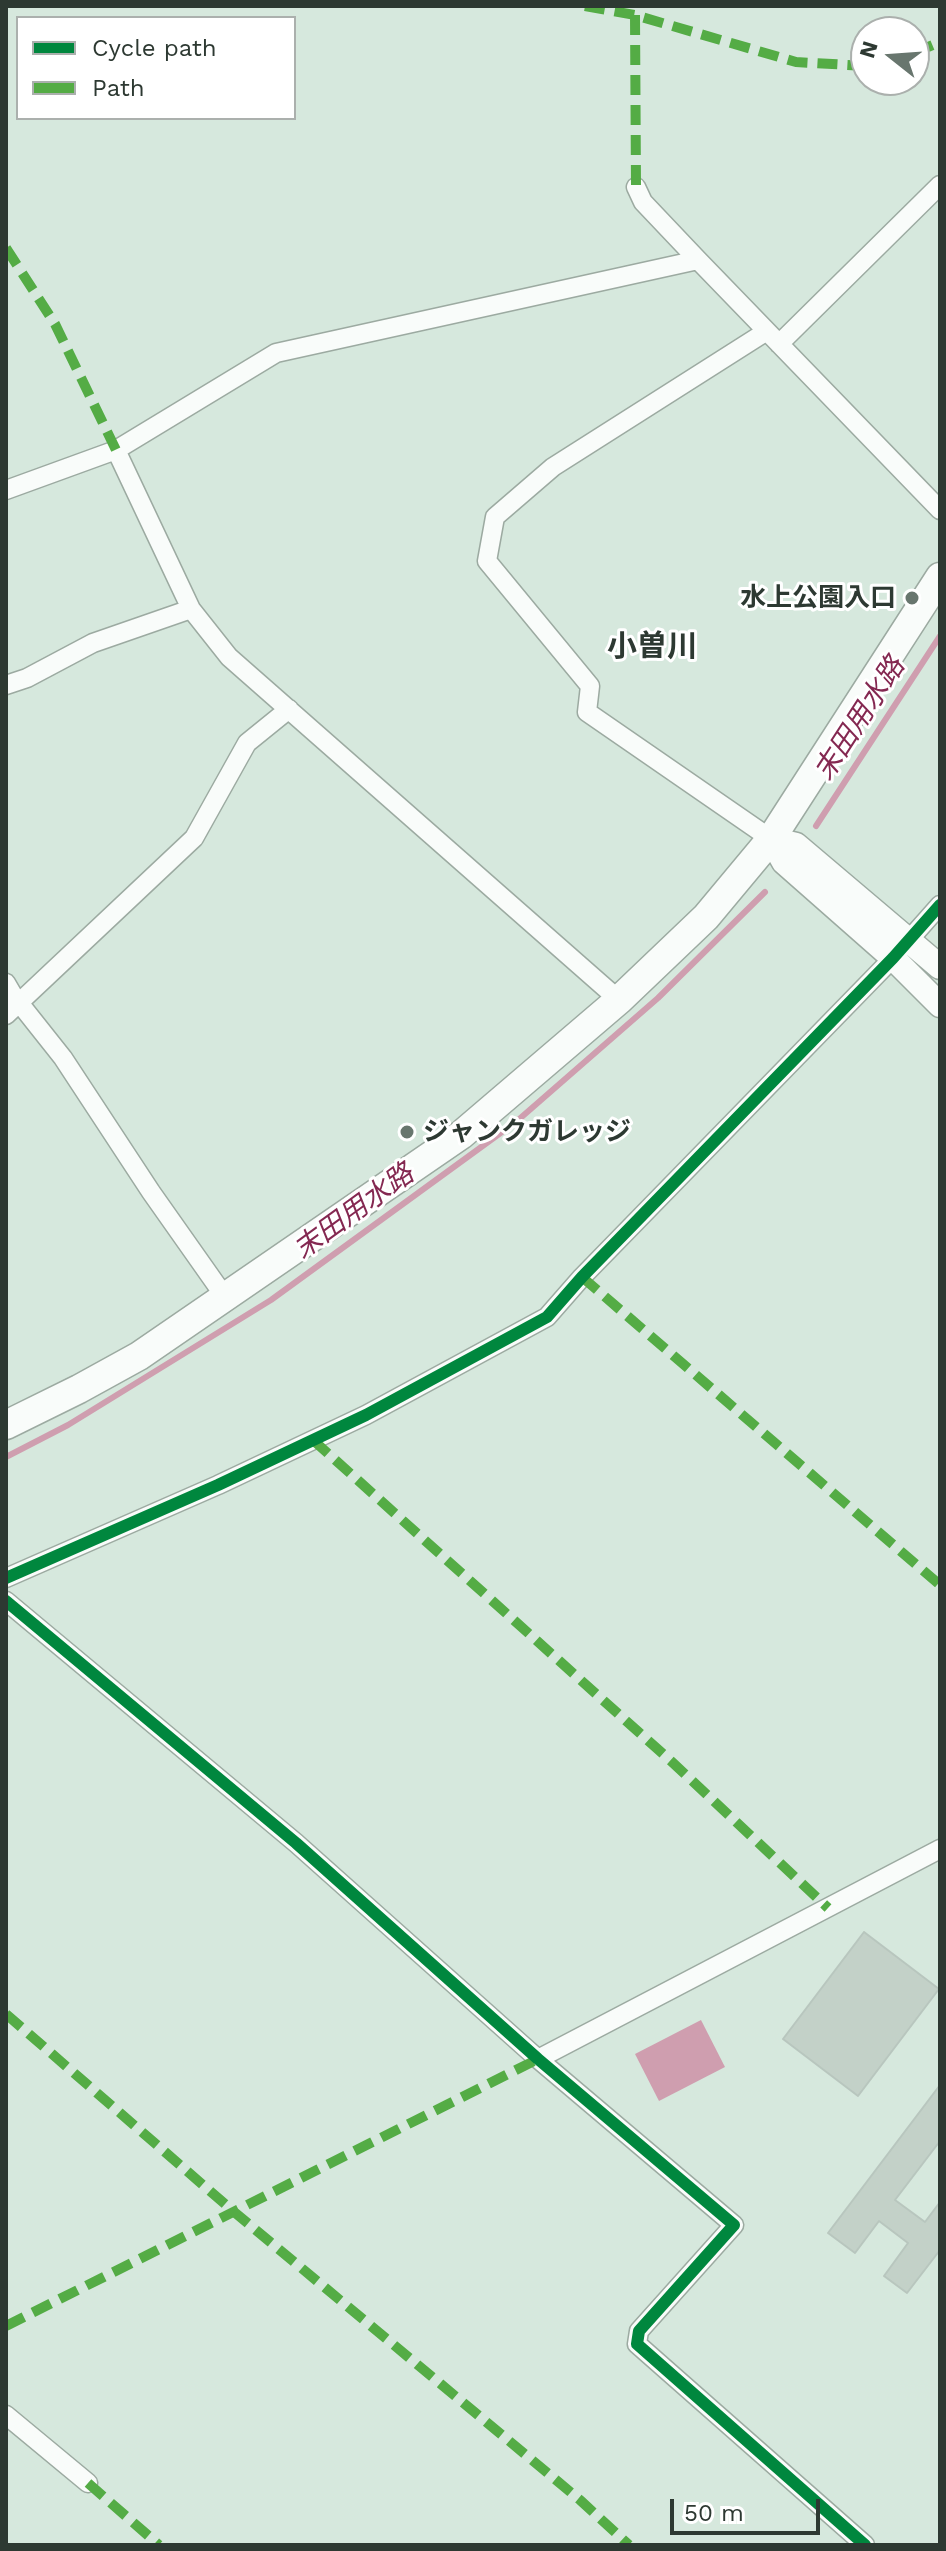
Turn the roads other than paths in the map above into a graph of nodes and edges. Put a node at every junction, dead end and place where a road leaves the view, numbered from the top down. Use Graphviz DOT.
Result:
graph roads {
  1 [pos="940,185"];
  2 [pos="636,187"];
  3 [pos="698,260"];
  4 [pos="773,337"];
  5 [pos="116,450"];
  6 [pos="6,490"];
  7 [pos="940,510"];
  8 [pos="940,577"];
  9 [pos="191,609"];
  10 [pos="6,685"];
  11 [pos="289,709"];
  12 [pos="771,839"];
  13 [pos="940,905"];
  14 [pos="901,949"];
  15 [pos="940,967"];
  16 [pos="6,983"];
  17 [pos="619,1000"];
  18 [pos="940,1005"];
  19 [pos="12,1008"];
  20 [pos="225,1297"];
  21 [pos="6,1425"];
  22 [pos="6,1578"];
  23 [pos="6,1601"];
  24 [pos="940,1849"];
  25 [pos="538,2059"];
  26 [pos="6,2415"];
  27 [pos="88,2483"];
  28 [pos="865,2545"];
  1 -- 4 [label="street"];
  2 -- 3 [label="street"];
  3 -- 4 [label="street"];
  3 -- 5 [label="street"];
  4 -- 7 [label="street"];
  4 -- 12 [label="street"];
  5 -- 6 [label="street"];
  5 -- 9 [label="street"];
  8 -- 12 [label="main road"];
  9 -- 10 [label="street"];
  9 -- 11 [label="street"];
  11 -- 17 [label="street"];
  11 -- 19 [label="street"];
  12 -- 14 [label="street"];
  12 -- 17 [label="main road"];
  13 -- 14 [label="street"];
  14 -- 15 [label="street"];
  14 -- 18 [label="street"];
  14 -- 22 [label="street"];
  16 -- 19 [label="street"];
  17 -- 20 [label="main road"];
  19 -- 20 [label="street"];
  20 -- 21 [label="main road"];
  23 -- 25 [label="street"];
  24 -- 25 [label="street"];
  25 -- 28 [label="street"];
  26 -- 27 [label="street"];
}
